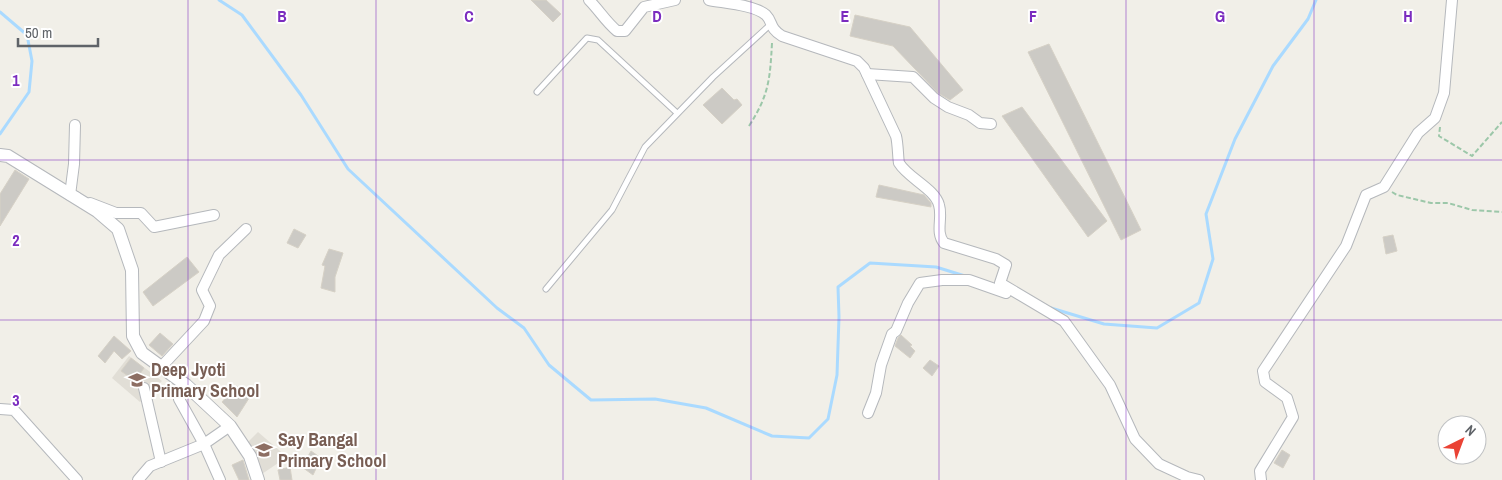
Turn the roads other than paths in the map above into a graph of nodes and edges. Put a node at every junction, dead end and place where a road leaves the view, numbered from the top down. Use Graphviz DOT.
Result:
graph roads {
  1 [pos="589,0"];
  2 [pos="675,0"];
  3 [pos="709,0"];
  4 [pos="1452,0"];
  5 [pos="772,28"];
  6 [pos="867,74"];
  7 [pos="537,92"];
  8 [pos="677,113"];
  9 [pos="991,124"];
  10 [pos="75,125"];
  11 [pos="0,155"];
  12 [pos="70,195"];
  13 [pos="214,215"];
  14 [pos="246,229"];
  15 [pos="546,289"];
  16 [pos="1038,306"];
  17 [pos="162,366"];
  18 [pos="186,386"];
  19 [pos="144,388"];
  20 [pos="0,409"];
  21 [pos="868,413"];
  22 [pos="230,426"];
  23 [pos="204,444"];
  24 [pos="161,462"];
  25 [pos="77,480"];
  26 [pos="138,480"];
  27 [pos="220,480"];
  28 [pos="258,480"];
  29 [pos="1199,480"];
  30 [pos="1261,480"];
  1 -- 2 [label="street"];
  3 -- 5 [label="street"];
  4 -- 30 [label="street"];
  5 -- 6 [label="street"];
  5 -- 8 [label="lane"];
  6 -- 9 [label="street"];
  6 -- 16 [label="street"];
  7 -- 8 [label="lane"];
  8 -- 15 [label="lane"];
  10 -- 12 [label="street"];
  11 -- 12 [label="street"];
  12 -- 13 [label="street"];
  12 -- 17 [label="street"];
  14 -- 17 [label="street"];
  16 -- 21 [label="street"];
  16 -- 29 [label="street"];
  17 -- 18 [label="street"];
  18 -- 22 [label="street"];
  18 -- 23 [label="street"];
  19 -- 24 [label="street"];
  20 -- 25 [label="street"];
  22 -- 23 [label="street"];
  22 -- 28 [label="street"];
  23 -- 24 [label="street"];
  23 -- 27 [label="street"];
  24 -- 26 [label="street"];
}
